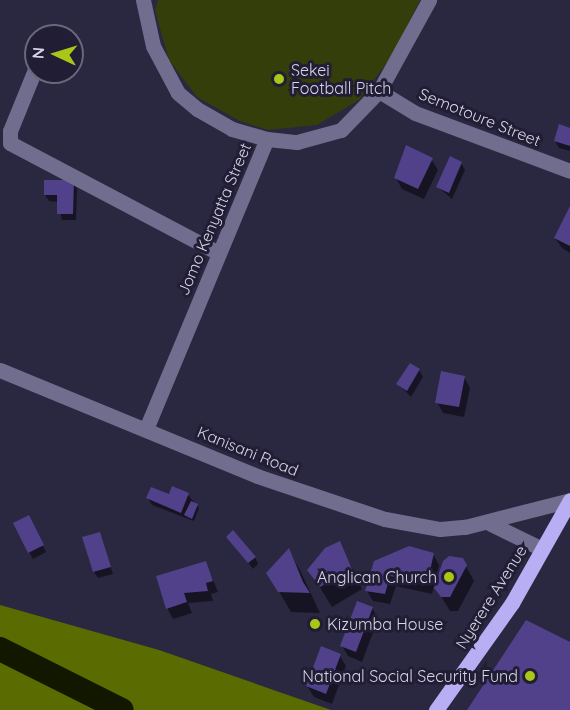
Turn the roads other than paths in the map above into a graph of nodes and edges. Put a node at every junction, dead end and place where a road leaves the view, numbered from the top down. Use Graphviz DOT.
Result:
graph roads {
  1 [pos="143,0"];
  2 [pos="429,0"];
  3 [pos="29,84"];
  4 [pos="380,91"];
  5 [pos="267,139"];
  6 [pos="570,171"];
  7 [pos="219,253"];
  8 [pos="0,370"];
  9 [pos="146,429"];
  10 [pos="570,500"];
  11 [pos="491,524"];
  12 [pos="542,549"];
  13 [pos="436,710"];
  1 -- 5 [label="street"];
  2 -- 4 [label="street, Jomo Kenyatta Street"];
  3 -- 7 [label="street"];
  4 -- 5 [label="street, Jomo Kenyatta Street"];
  4 -- 6 [label="street, Semotoure Street"];
  5 -- 7 [label="street, Jomo Kenyatta Street"];
  7 -- 9 [label="street, Jomo Kenyatta Street"];
  8 -- 9 [label="street, Kanisani Road"];
  9 -- 11 [label="street, Kanisani Road"];
  10 -- 11 [label="street, Kanisani Road"];
  10 -- 12 [label="main road, Nyerere Avenue"];
  11 -- 12 [label="street"];
  12 -- 13 [label="main road, Nyerere Avenue"];
}
